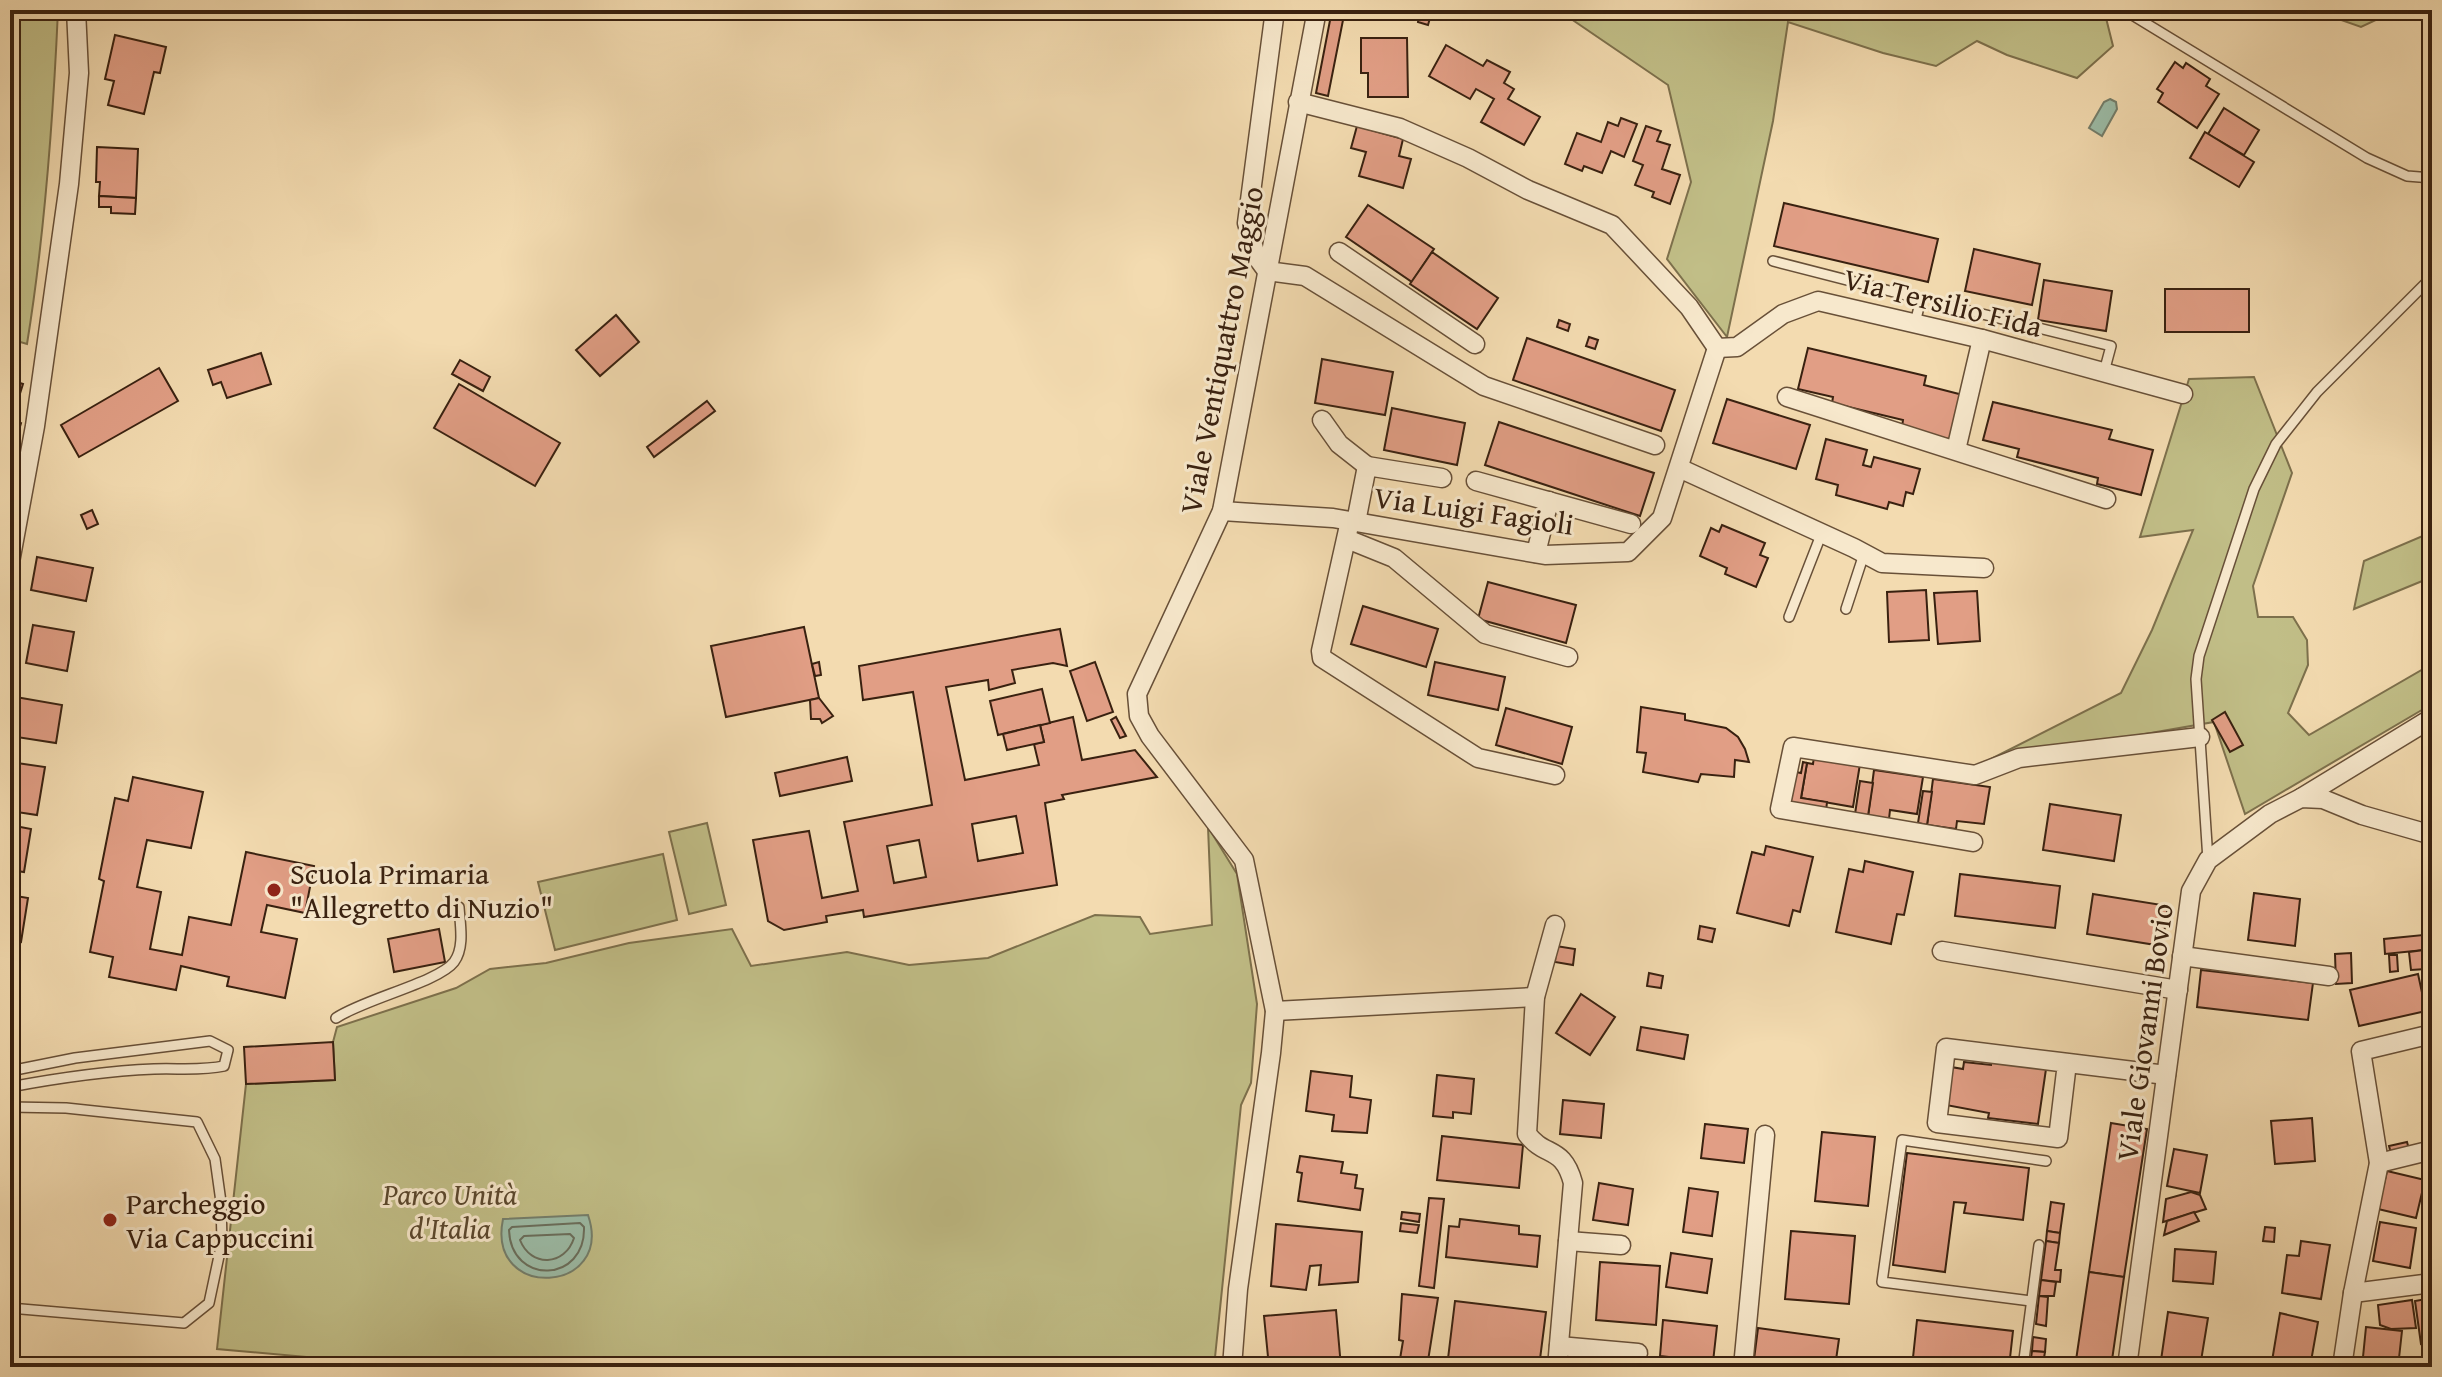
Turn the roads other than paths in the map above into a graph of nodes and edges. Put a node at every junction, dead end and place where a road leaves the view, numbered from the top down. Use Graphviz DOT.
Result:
graph roads {
  1 [pos="76,10"];
  2 [pos="1275,10"];
  3 [pos="1317,10"];
  4 [pos="2124,10"];
  5 [pos="1298,102"];
  6 [pos="2432,178"];
  7 [pos="1339,252"];
  8 [pos="1773,261"];
  9 [pos="1267,271"];
  10 [pos="2432,277"];
  11 [pos="1954,307"];
  12 [pos="1436,318"];
  13 [pos="1915,323"];
  14 [pos="1982,339"];
  15 [pos="1475,344"];
  16 [pos="1418,345"];
  17 [pos="1717,348"];
  18 [pos="2104,372"];
  19 [pos="2183,394"];
  20 [pos="1787,397"];
  21 [pos="1322,420"];
  22 [pos="1655,445"];
  23 [pos="1956,450"];
  24 [pos="1367,466"];
  25 [pos="1679,468"];
  26 [pos="1442,478"];
  27 [pos="1476,481"];
  28 [pos="16,490"];
  29 [pos="2106,499"];
  30 [pos="1549,501"];
  31 [pos="1222,511"];
  32 [pos="1631,524"];
  33 [pos="1351,527"];
  34 [pos="1821,535"];
  35 [pos="1536,553"];
  36 [pos="1864,554"];
  37 [pos="10,562"];
  38 [pos="1984,568"];
  39 [pos="1846,609"];
  40 [pos="1789,617"];
  41 [pos="1568,657"];
  42 [pos="2432,718"];
  43 [pos="2200,737"];
  44 [pos="1555,775"];
  45 [pos="2301,798"];
  46 [pos="2432,835"];
  47 [pos="1973,842"];
  48 [pos="2208,860"];
  49 [pos="459,907"];
  50 [pos="1555,925"];
  51 [pos="1942,951"];
  52 [pos="2182,956"];
  53 [pos="2329,976"];
  54 [pos="2178,990"];
  55 [pos="1535,997"];
  56 [pos="1275,1011"];
  57 [pos="336,1018"];
  58 [pos="2432,1034"];
  59 [pos="2067,1063"];
  60 [pos="10,1071"];
  61 [pos="2166,1075"];
  62 [pos="10,1087"];
  63 [pos="10,1107"];
  64 [pos="1765,1135"];
  65 [pos="2432,1150"];
  66 [pos="2046,1161"];
  67 [pos="2379,1163"];
  68 [pos="1568,1241"];
  69 [pos="1621,1245"];
  70 [pos="2039,1245"];
  71 [pos="2432,1283"];
  72 [pos="2353,1293"];
  73 [pos="2031,1301"];
  74 [pos="10,1308"];
  75 [pos="1559,1346"];
  76 [pos="1638,1353"];
  77 [pos="1232,1367"];
  78 [pos="1557,1367"];
  79 [pos="1743,1367"];
  80 [pos="2023,1367"];
  81 [pos="2127,1367"];
  82 [pos="2342,1367"];
  1 -- 28 [label="street"];
  2 -- 9 [label="street"];
  3 -- 5 [label="street, Viale Ventiquattro Maggio"];
  4 -- 6 [label="lane"];
  5 -- 9 [label="street, Viale Ventiquattro Maggio"];
  5 -- 17 [label="street"];
  7 -- 12 [label="street"];
  8 -- 13 [label="lane"];
  9 -- 16 [label="street"];
  9 -- 31 [label="street, Viale Ventiquattro Maggio"];
  10 -- 43 [label="lane"];
  11 -- 18 [label="lane"];
  12 -- 15 [label="street"];
  12 -- 16 [label="street"];
  13 -- 14 [label="street, Via Tersilio Fida"];
  13 -- 17 [label="street, Via Tersilio Fida"];
  14 -- 18 [label="street, Via Tersilio Fida"];
  14 -- 23 [label="street"];
  16 -- 22 [label="street"];
  17 -- 25 [label="street, Via Luigi Fagioli"];
  18 -- 19 [label="street, Via Tersilio Fida"];
  20 -- 23 [label="street"];
  21 -- 24 [label="street, Via Luigi Fagioli"];
  23 -- 29 [label="street"];
  24 -- 26 [label="street, Via Luigi Fagioli"];
  24 -- 33 [label="street, Via Luigi Fagioli"];
  25 -- 34 [label="street"];
  25 -- 35 [label="street, Via Luigi Fagioli"];
  27 -- 30 [label="street"];
  28 -- 37 [label="street"];
  30 -- 32 [label="street"];
  30 -- 35 [label="street"];
  31 -- 33 [label="street, Via Luigi Fagioli"];
  31 -- 56 [label="street, Viale Ventiquattro Maggio"];
  33 -- 35 [label="street, Via Luigi Fagioli"];
  33 -- 41 [label="street"];
  33 -- 44 [label="street"];
  34 -- 36 [label="street"];
  34 -- 40 [label="lane"];
  36 -- 38 [label="street"];
  36 -- 39 [label="lane"];
  42 -- 45 [label="street, Viale Giovanni Bovio"];
  43 -- 47 [label="street"];
  43 -- 48 [label="lane"];
  45 -- 46 [label="street"];
  45 -- 48 [label="street, Viale Giovanni Bovio"];
  48 -- 52 [label="street, Viale Giovanni Bovio"];
  49 -- 57 [label="lane"];
  50 -- 55 [label="street"];
  51 -- 54 [label="street"];
  52 -- 53 [label="street"];
  52 -- 54 [label="street, Viale Giovanni Bovio"];
  54 -- 61 [label="street, Viale Giovanni Bovio"];
  55 -- 56 [label="street"];
  55 -- 68 [label="street"];
  56 -- 77 [label="street, Viale Ventiquattro Maggio"];
  58 -- 67 [label="street"];
  59 -- 59 [label="street"];
  59 -- 61 [label="street"];
  60 -- 62 [label="lane"];
  61 -- 81 [label="street, Viale Giovanni Bovio"];
  63 -- 74 [label="lane"];
  64 -- 79 [label="street"];
  65 -- 67 [label="street"];
  66 -- 73 [label="lane"];
  67 -- 72 [label="street"];
  68 -- 69 [label="street"];
  68 -- 75 [label="street"];
  70 -- 73 [label="lane"];
  71 -- 72 [label="street"];
  72 -- 82 [label="street"];
  73 -- 80 [label="lane"];
  75 -- 76 [label="street"];
  75 -- 78 [label="street"];
}
